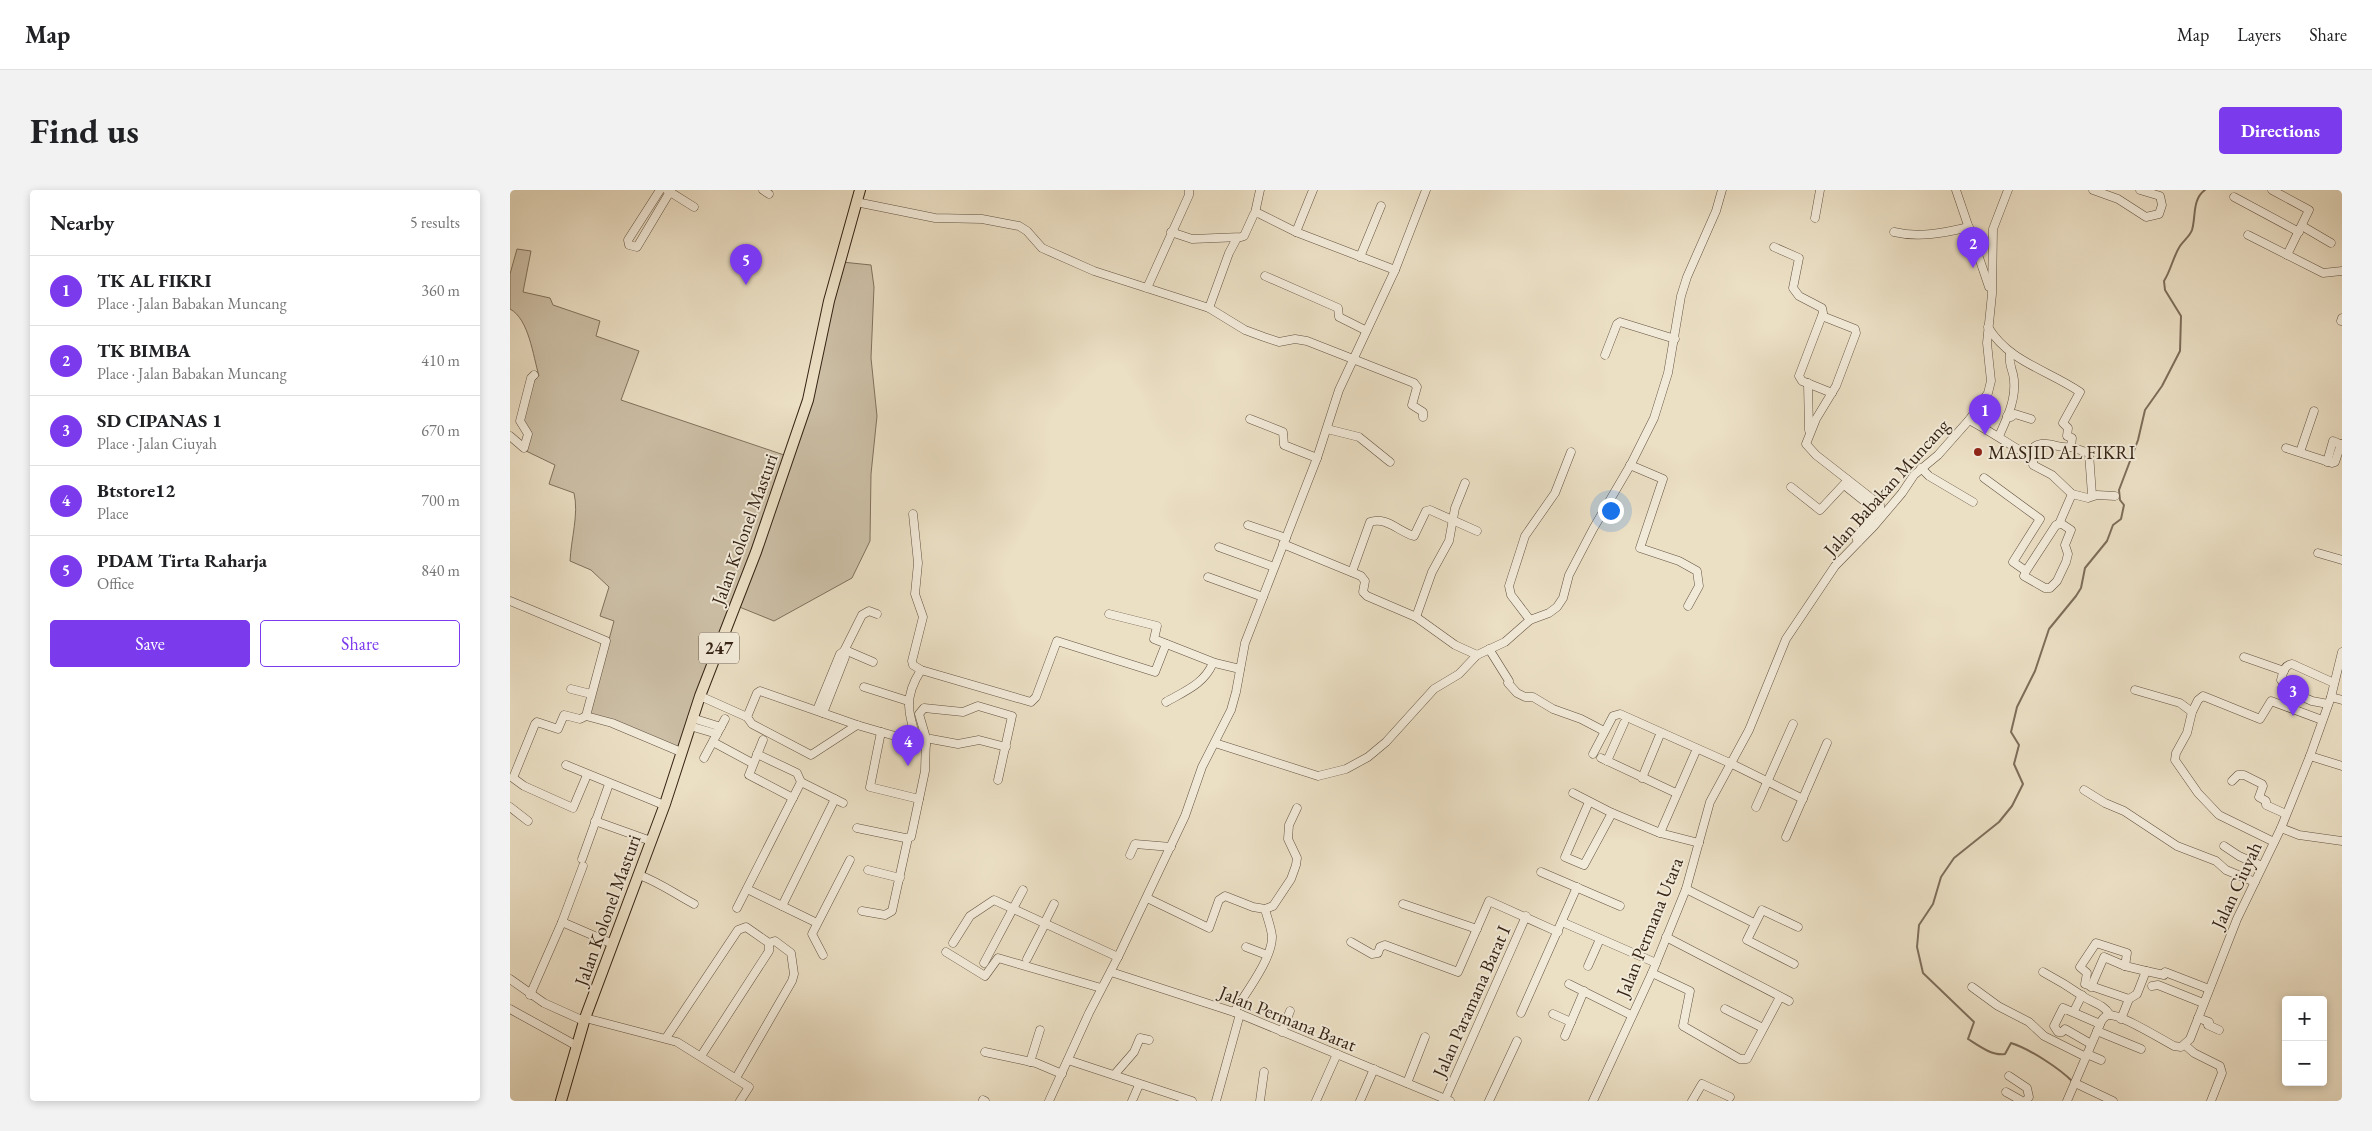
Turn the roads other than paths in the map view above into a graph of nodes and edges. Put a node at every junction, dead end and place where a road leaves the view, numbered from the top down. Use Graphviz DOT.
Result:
graph roads {
  1 [pos="660,190"];
  2 [pos="860,190"];
  3 [pos="1189,190"];
  4 [pos="1260,190"];
  5 [pos="1313,190"];
  6 [pos="1426,190"];
  7 [pos="1722,190"];
  8 [pos="1820,190"];
  9 [pos="1956,190"];
  10 [pos="2008,190"];
  11 [pos="2093,190"];
  12 [pos="2121,190"];
  13 [pos="2140,190"];
  14 [pos="2272,190"];
  15 [pos="669,191"];
  16 [pos="2234,197"];
  17 [pos="2118,199"];
  18 [pos="856,202"];
  19 [pos="1381,206"];
  20 [pos="694,207"];
  21 [pos="1256,213"];
  22 [pos="1815,218"];
  23 [pos="1969,227"];
  24 [pos="2300,229"];
  25 [pos="1171,232"];
  26 [pos="1296,232"];
  27 [pos="1894,232"];
  28 [pos="2248,235"];
  29 [pos="1237,238"];
  30 [pos="2331,243"];
  31 [pos="1774,247"];
  32 [pos="2287,255"];
  33 [pos="1360,257"];
  34 [pos="1395,270"];
  35 [pos="2342,271"];
  36 [pos="1265,276"];
  37 [pos="1147,288"];
  38 [pos="1992,294"];
  39 [pos="1209,308"];
  40 [pos="1822,316"];
  41 [pos="1988,327"];
  42 [pos="1365,330"];
  43 [pos="1676,339"];
  44 [pos="2010,353"];
  45 [pos="1605,355"];
  46 [pos="1354,358"];
  47 [pos="534,375"];
  48 [pos="1808,384"];
  49 [pos="1832,393"];
  50 [pos="2314,411"];
  51 [pos="2007,416"];
  52 [pos="1423,417"];
  53 [pos="1250,419"];
  54 [pos="2031,419"];
  55 [pos="1969,420"];
  56 [pos="1327,429"];
  57 [pos="1809,432"];
  58 [pos="510,436"];
  59 [pos="1998,436"];
  60 [pos="2341,445"];
  61 [pos="2071,447"];
  62 [pos="2286,448"];
  63 [pos="1571,452"];
  64 [pos="2300,452"];
  65 [pos="1317,458"];
  66 [pos="2033,458"];
  67 [pos="1390,462"];
  68 [pos="1630,465"];
  69 [pos="1921,468"];
  70 [pos="1984,478"];
  71 [pos="1465,483"];
  72 [pos="1846,483"];
  73 [pos="1791,487"];
  74 [pos="2072,494"];
  75 [pos="2092,496"];
  76 [pos="2115,496"];
  77 [pos="1973,502"];
  78 [pos="913,514"];
  79 [pos="1453,519"];
  80 [pos="2059,524"];
  81 [pos="1248,525"];
  82 [pos="1476,531"];
  83 [pos="1284,541"];
  84 [pos="1858,542"];
  85 [pos="1219,547"];
  86 [pos="2318,553"];
  87 [pos="2342,560"];
  88 [pos="1274,567"];
  89 [pos="2026,571"];
  90 [pos="1352,572"];
  91 [pos="1208,577"];
  92 [pos="1263,597"];
  93 [pos="510,601"];
  94 [pos="1688,606"];
  95 [pos="876,614"];
  96 [pos="1109,614"];
  97 [pos="1416,617"];
  98 [pos="1530,620"];
  99 [pos="1166,644"];
  100 [pos="1490,649"];
  101 [pos="845,651"];
  102 [pos="2342,652"];
  103 [pos="1477,655"];
  104 [pos="2244,657"];
  105 [pos="873,662"];
  106 [pos="1213,663"];
  107 [pos="1240,669"];
  108 [pos="921,670"];
  109 [pos="2284,671"];
  110 [pos="2334,683"];
  111 [pos="864,687"];
  112 [pos="571,689"];
  113 [pos="2135,690"];
  114 [pos="591,694"];
  115 [pos="700,696"];
  116 [pos="2329,700"];
  117 [pos="2342,700"];
  118 [pos="908,701"];
  119 [pos="1166,702"];
  120 [pos="820,712"];
  121 [pos="2192,712"];
  122 [pos="586,716"];
  123 [pos="747,717"];
  124 [pos="725,719"];
  125 [pos="2322,720"];
  126 [pos="844,721"];
  127 [pos="691,722"];
  128 [pos="1624,723"];
  129 [pos="1793,724"];
  130 [pos="857,725"];
  131 [pos="1606,727"];
  132 [pos="719,731"];
  133 [pos="849,731"];
  134 [pos="881,732"];
  135 [pos="1660,737"];
  136 [pos="763,740"];
  137 [pos="713,742"];
  138 [pos="925,742"];
  139 [pos="1215,743"];
  140 [pos="1826,743"];
  141 [pos="1006,747"];
  142 [pos="681,752"];
  143 [pos="1695,753"];
  144 [pos="757,754"];
  145 [pos="1592,754"];
  146 [pos="2310,756"];
  147 [pos="704,758"];
  148 [pos="752,763"];
  149 [pos="1732,764"];
  150 [pos="566,765"];
  151 [pos="2342,766"];
  152 [pos="587,775"];
  153 [pos="1642,778"];
  154 [pos="998,780"];
  155 [pos="1766,780"];
  156 [pos="801,782"];
  157 [pos="2232,782"];
  158 [pos="608,787"];
  159 [pos="2084,790"];
  160 [pos="1573,793"];
  161 [pos="1676,793"];
  162 [pos="793,798"];
  163 [pos="919,798"];
  164 [pos="1803,798"];
  165 [pos="1589,802"];
  166 [pos="664,805"];
  167 [pos="510,807"];
  168 [pos="1756,807"];
  169 [pos="1297,808"];
  170 [pos="1612,813"];
  171 [pos="2286,814"];
  172 [pos="595,821"];
  173 [pos="528,822"];
  174 [pos="857,828"];
  175 [pos="2281,828"];
  176 [pos="1660,833"];
  177 [pos="1786,837"];
  178 [pos="908,838"];
  179 [pos="2342,841"];
  180 [pos="2274,842"];
  181 [pos="650,843"];
  182 [pos="1698,846"];
  183 [pos="2224,846"];
  184 [pos="1171,847"];
  185 [pos="1130,855"];
  186 [pos="850,860"];
  187 [pos="2262,866"];
  188 [pos="868,870"];
  189 [pos="1541,872"];
  190 [pos="639,875"];
  191 [pos="900,878"];
  192 [pos="2255,882"];
  193 [pos="1577,887"];
  194 [pos="747,889"];
  195 [pos="1686,889"];
  196 [pos="1023,890"];
  197 [pos="1147,898"];
  198 [pos="694,904"];
  199 [pos="1054,904"];
  200 [pos="1403,904"];
  201 [pos="782,906"];
  202 [pos="1620,906"];
  203 [pos="738,908"];
  204 [pos="1013,909"];
  205 [pos="1265,909"];
  206 [pos="862,911"];
  207 [pos="1526,916"];
  208 [pos="562,922"];
  209 [pos="1562,922"];
  210 [pos="817,923"];
  211 [pos="1754,923"];
  212 [pos="1044,924"];
  213 [pos="1798,927"];
  214 [pos="1477,929"];
  215 [pos="1558,932"];
  216 [pos="1666,937"];
  217 [pos="1600,939"];
  218 [pos="1351,942"];
  219 [pos="769,943"];
  220 [pos="613,944"];
  221 [pos="953,944"];
  222 [pos="1246,947"];
  223 [pos="946,952"];
  224 [pos="1267,954"];
  225 [pos="823,955"];
  226 [pos="1118,956"];
  227 [pos="1027,959"];
  228 [pos="984,963"];
  229 [pos="1656,963"];
  230 [pos="1794,964"];
  231 [pos="1588,966"];
  232 [pos="2125,966"];
  233 [pos="2146,971"];
  234 [pos="1111,972"];
  235 [pos="1652,972"];
  236 [pos="2043,972"];
  237 [pos="510,979"];
  238 [pos="1569,984"];
  239 [pos="2152,986"];
  240 [pos="1972,987"];
  241 [pos="2091,987"];
  242 [pos="1101,988"];
  243 [pos="2209,989"];
  244 [pos="1584,991"];
  245 [pos="530,995"];
  246 [pos="2082,995"];
  247 [pos="1780,997"];
  248 [pos="2129,999"];
  249 [pos="1789,1001"];
  250 [pos="2204,1003"];
  251 [pos="510,1008"];
  252 [pos="1725,1009"];
  253 [pos="1290,1011"];
  254 [pos="2074,1011"];
  255 [pos="1237,1013"];
  256 [pos="1521,1013"];
  257 [pos="1553,1014"];
  258 [pos="1631,1015"];
  259 [pos="2198,1018"];
  260 [pos="2121,1019"];
  261 [pos="585,1020"];
  262 [pos="1570,1022"];
  263 [pos="2102,1022"];
  264 [pos="1763,1028"];
  265 [pos="1040,1030"];
  266 [pos="2219,1030"];
  267 [pos="1282,1032"];
  268 [pos="1564,1036"];
  269 [pos="1425,1037"];
  270 [pos="666,1038"];
  271 [pos="1148,1040"];
  272 [pos="1517,1041"];
  273 [pos="2092,1044"];
  274 [pos="2184,1045"];
  275 [pos="577,1046"];
  276 [pos="2141,1049"];
  277 [pos="984,1052"];
  278 [pos="1337,1054"];
  279 [pos="2087,1055"];
  280 [pos="701,1056"];
  281 [pos="1068,1060"];
  282 [pos="2102,1060"];
  283 [pos="1030,1062"];
  284 [pos="1374,1070"];
  285 [pos="1264,1072"];
  286 [pos="1062,1074"];
  287 [pos="1114,1075"];
  288 [pos="2009,1076"];
  289 [pos="736,1078"];
  290 [pos="1407,1083"];
  291 [pos="2075,1083"];
  292 [pos="1139,1085"];
  293 [pos="2006,1092"];
  294 [pos="1730,1097"];
  295 [pos="1187,1100"];
  296 [pos="1448,1100"];
  297 [pos="561,1101"];
  298 [pos="740,1101"];
  299 [pos="1049,1101"];
  300 [pos="1132,1101"];
  301 [pos="1216,1101"];
  302 [pos="1260,1101"];
  303 [pos="1316,1101"];
  304 [pos="1360,1101"];
  305 [pos="1490,1101"];
  306 [pos="1593,1101"];
  307 [pos="1692,1101"];
  308 [pos="2022,1101"];
  309 [pos="2026,1101"];
  310 [pos="2067,1101"];
  311 [pos="2113,1101"];
  312 [pos="2211,1101"];
  1 -- 15 [label="street"];
  2 -- 18 [label="main road, Jalan Kolonel Masturi / 247"];
  3 -- 25 [label="street"];
  4 -- 21 [label="street"];
  5 -- 26 [label="street"];
  6 -- 34 [label="street"];
  7 -- 43 [label="street"];
  8 -- 22 [label="street"];
  9 -- 23 [label="street"];
  10 -- 38 [label="street, Jalan Babakan Muncang"];
  11 -- 17 [label="street"];
  12 -- 17 [label="street"];
  13 -- 17 [label="street"];
  14 -- 24 [label="street"];
  15 -- 20 [label="street"];
  16 -- 24 [label="street"];
  18 -- 37 [label="street"];
  18 -- 115 [label="main road, Jalan Kolonel Masturi / 247"];
  19 -- 33 [label="street"];
  21 -- 26 [label="street"];
  21 -- 29 [label="street"];
  23 -- 27 [label="street"];
  23 -- 38 [label="street"];
  24 -- 30 [label="street"];
  24 -- 32 [label="street"];
  25 -- 29 [label="street"];
  25 -- 37 [label="street"];
  26 -- 33 [label="street"];
  28 -- 32 [label="street"];
  29 -- 39 [label="street"];
  31 -- 40 [label="street"];
  32 -- 35 [label="street"];
  33 -- 34 [label="street"];
  34 -- 42 [label="street"];
  36 -- 42 [label="street"];
  37 -- 39 [label="street"];
  38 -- 41 [label="street, Jalan Babakan Muncang"];
  39 -- 46 [label="street"];
  40 -- 48 [label="street"];
  40 -- 49 [label="street"];
  41 -- 44 [label="street"];
  41 -- 55 [label="street, Jalan Babakan Muncang"];
  42 -- 46 [label="street"];
  43 -- 45 [label="street"];
  43 -- 68 [label="street"];
  44 -- 51 [label="street"];
  44 -- 61 [label="street"];
  46 -- 52 [label="street"];
  46 -- 56 [label="street"];
  47 -- 58 [label="street"];
  48 -- 49 [label="street"];
  48 -- 57 [label="street"];
  49 -- 57 [label="street"];
  50 -- 64 [label="street"];
  51 -- 54 [label="street"];
  51 -- 59 [label="street"];
  53 -- 65 [label="street"];
  55 -- 59 [label="street"];
  55 -- 69 [label="street, Jalan Babakan Muncang"];
  56 -- 65 [label="street"];
  56 -- 67 [label="street"];
  57 -- 72 [label="street"];
  59 -- 66 [label="street"];
  60 -- 64 [label="street"];
  61 -- 66 [label="street"];
  61 -- 75 [label="street"];
  62 -- 64 [label="street"];
  63 -- 98 [label="street"];
  65 -- 83 [label="street"];
  66 -- 74 [label="street"];
  68 -- 94 [label="street"];
  68 -- 98 [label="street"];
  69 -- 77 [label="street"];
  69 -- 84 [label="street, Jalan Babakan Muncang"];
  70 -- 89 [label="street"];
  71 -- 79 [label="street"];
  72 -- 73 [label="street"];
  72 -- 84 [label="street"];
  74 -- 75 [label="street"];
  74 -- 80 [label="street"];
  75 -- 76 [label="street"];
  78 -- 108 [label="street"];
  79 -- 82 [label="street"];
  79 -- 90 [label="street"];
  79 -- 97 [label="street"];
  80 -- 89 [label="street"];
  80 -- 89 [label="street"];
  81 -- 83 [label="street"];
  83 -- 88 [label="street"];
  83 -- 90 [label="street"];
  84 -- 149 [label="street, Jalan Babakan Muncang"];
  85 -- 88 [label="street"];
  86 -- 87 [label="street"];
  88 -- 92 [label="street"];
  90 -- 97 [label="street"];
  91 -- 92 [label="street"];
  92 -- 107 [label="street"];
  93 -- 114 [label="street"];
  95 -- 101 [label="street"];
  96 -- 99 [label="street"];
  97 -- 103 [label="street"];
  98 -- 100 [label="street"];
  99 -- 106 [label="street"];
  99 -- 108 [label="street"];
  100 -- 103 [label="street"];
  100 -- 131 [label="street"];
  101 -- 105 [label="street"];
  101 -- 120 [label="street"];
  102 -- 110 [label="street, Jalan Ciuyah"];
  103 -- 139 [label="street"];
  104 -- 109 [label="street"];
  106 -- 107 [label="street"];
  106 -- 119 [label="street"];
  107 -- 139 [label="street"];
  108 -- 118 [label="street"];
  109 -- 110 [label="street"];
  109 -- 116 [label="street"];
  110 -- 116 [label="street, Jalan Ciuyah"];
  111 -- 118 [label="street"];
  112 -- 114 [label="street"];
  113 -- 121 [label="street"];
  114 -- 122 [label="street"];
  115 -- 123 [label="street"];
  115 -- 127 [label="main road, Jalan Kolonel Masturi / 247"];
  116 -- 117 [label="street"];
  116 -- 125 [label="street, Jalan Ciuyah"];
  118 -- 138 [label="street"];
  120 -- 123 [label="street"];
  120 -- 126 [label="street"];
  121 -- 125 [label="street"];
  121 -- 180 [label="street"];
  122 -- 142 [label="street"];
  122 -- 152 [label="street"];
  123 -- 133 [label="street"];
  124 -- 132 [label="street"];
  125 -- 146 [label="street, Jalan Ciuyah"];
  126 -- 130 [label="street"];
  126 -- 133 [label="street"];
  127 -- 132 [label="street"];
  127 -- 142 [label="main road, Jalan Kolonel Masturi / 247"];
  128 -- 153 [label="street"];
  129 -- 155 [label="street"];
  130 -- 133 [label="street"];
  130 -- 134 [label="street"];
  131 -- 145 [label="street"];
  131 -- 149 [label="street"];
  132 -- 137 [label="street"];
  134 -- 138 [label="street"];
  134 -- 163 [label="street"];
  135 -- 153 [label="street"];
  136 -- 144 [label="street"];
  137 -- 147 [label="street"];
  137 -- 148 [label="street"];
  138 -- 141 [label="street"];
  138 -- 141 [label="street"];
  138 -- 163 [label="street"];
  139 -- 184 [label="street"];
  140 -- 164 [label="street"];
  141 -- 154 [label="street"];
  142 -- 166 [label="main road, Jalan Kolonel Masturi / 247"];
  143 -- 161 [label="street"];
  144 -- 148 [label="street"];
  144 -- 156 [label="street"];
  146 -- 151 [label="street"];
  146 -- 171 [label="street, Jalan Ciuyah"];
  148 -- 162 [label="street"];
  149 -- 155 [label="street"];
  149 -- 182 [label="street, Jalan Permana Utara"];
  150 -- 152 [label="street"];
  152 -- 166 [label="street"];
  153 -- 161 [label="street"];
  155 -- 164 [label="street"];
  155 -- 168 [label="street"];
  156 -- 162 [label="street"];
  156 -- 201 [label="street"];
  157 -- 171 [label="street"];
  158 -- 172 [label="street"];
  159 -- 192 [label="street"];
  160 -- 165 [label="street"];
  161 -- 176 [label="street"];
  162 -- 194 [label="street"];
  163 -- 178 [label="street"];
  164 -- 177 [label="street"];
  165 -- 170 [label="street"];
  165 -- 170 [label="street"];
  166 -- 181 [label="main road, Jalan Kolonel Masturi / 247"];
  167 -- 173 [label="street"];
  169 -- 205 [label="street"];
  170 -- 176 [label="street"];
  171 -- 175 [label="street, Jalan Ciuyah"];
  172 -- 181 [label="street"];
  172 -- 208 [label="street"];
  174 -- 178 [label="street"];
  175 -- 179 [label="street"];
  175 -- 180 [label="street, Jalan Ciuyah"];
  176 -- 182 [label="street"];
  178 -- 191 [label="street"];
  180 -- 187 [label="street, Jalan Ciuyah"];
  181 -- 190 [label="main road, Jalan Kolonel Masturi / 247"];
  182 -- 195 [label="street, Jalan Permana Utara"];
  183 -- 187 [label="street"];
  184 -- 185 [label="street"];
  184 -- 197 [label="street"];
  186 -- 210 [label="street"];
  187 -- 192 [label="street, Jalan Ciuyah"];
  188 -- 191 [label="street"];
  189 -- 193 [label="street"];
  190 -- 198 [label="street"];
  190 -- 220 [label="main road, Jalan Kolonel Masturi / 247"];
  191 -- 206 [label="street"];
  192 -- 243 [label="street, Jalan Ciuyah"];
  193 -- 202 [label="street"];
  193 -- 209 [label="street"];
  194 -- 201 [label="street"];
  194 -- 203 [label="street"];
  195 -- 211 [label="street"];
  195 -- 216 [label="street, Jalan Permana Utara"];
  196 -- 204 [label="street"];
  197 -- 205 [label="street"];
  197 -- 226 [label="street"];
  199 -- 212 [label="street"];
  200 -- 214 [label="street"];
  201 -- 210 [label="street"];
  204 -- 212 [label="street"];
  204 -- 221 [label="street"];
  204 -- 228 [label="street"];
  205 -- 224 [label="street"];
  207 -- 214 [label="street"];
  207 -- 215 [label="street"];
  207 -- 296 [label="street, Jalan Paramana Barat I"];
  208 -- 220 [label="street"];
  208 -- 245 [label="street"];
  209 -- 215 [label="street"];
  209 -- 217 [label="street"];
  210 -- 225 [label="street"];
  211 -- 213 [label="street"];
  211 -- 230 [label="street"];
  212 -- 226 [label="street"];
  212 -- 227 [label="street"];
  214 -- 218 [label="street"];
  215 -- 256 [label="street"];
  216 -- 229 [label="street, Jalan Permana Utara"];
  216 -- 247 [label="street"];
  217 -- 229 [label="street"];
  217 -- 231 [label="street"];
  219 -- 270 [label="street"];
  219 -- 280 [label="street"];
  219 -- 289 [label="street"];
  220 -- 261 [label="main road, Jalan Kolonel Masturi / 247"];
  222 -- 224 [label="street"];
  223 -- 242 [label="street"];
  224 -- 255 [label="street"];
  226 -- 234 [label="street"];
  229 -- 235 [label="street, Jalan Permana Utara"];
  232 -- 233 [label="street"];
  232 -- 241 [label="street"];
  232 -- 241 [label="street"];
  233 -- 243 [label="street"];
  233 -- 248 [label="street"];
  234 -- 242 [label="street"];
  234 -- 255 [label="street, Jalan Permana Barat"];
  235 -- 258 [label="street, Jalan Permana Utara"];
  235 -- 264 [label="street"];
  236 -- 246 [label="street"];
  237 -- 245 [label="street"];
  238 -- 244 [label="street"];
  239 -- 250 [label="street"];
  240 -- 279 [label="street"];
  241 -- 248 [label="street"];
  242 -- 281 [label="street"];
  243 -- 250 [label="street, Jalan Ciuyah"];
  244 -- 258 [label="street"];
  244 -- 262 [label="street"];
  245 -- 261 [label="street"];
  246 -- 254 [label="street"];
  246 -- 263 [label="street"];
  247 -- 249 [label="street"];
  247 -- 264 [label="street"];
  248 -- 260 [label="street"];
  250 -- 259 [label="street, Jalan Ciuyah"];
  251 -- 275 [label="street"];
  252 -- 264 [label="street"];
  253 -- 267 [label="street"];
  254 -- 263 [label="street"];
  254 -- 273 [label="street"];
  255 -- 267 [label="street, Jalan Permana Barat"];
  255 -- 301 [label="street"];
  257 -- 262 [label="street"];
  258 -- 306 [label="street, Jalan Permana Utara"];
  259 -- 266 [label="street"];
  259 -- 274 [label="street, Jalan Ciuyah"];
  260 -- 263 [label="street"];
  260 -- 274 [label="street"];
  261 -- 270 [label="street"];
  261 -- 275 [label="main road, Jalan Kolonel Masturi / 247"];
  262 -- 268 [label="street"];
  263 -- 273 [label="street"];
  263 -- 276 [label="street"];
  265 -- 283 [label="street"];
  267 -- 278 [label="street, Jalan Permana Barat"];
  269 -- 290 [label="street"];
  270 -- 280 [label="street"];
  271 -- 287 [label="street"];
  272 -- 305 [label="street"];
  273 -- 279 [label="street"];
  274 -- 312 [label="street"];
  275 -- 297 [label="main road, Jalan Kolonel Masturi / 247"];
  277 -- 283 [label="street"];
  278 -- 284 [label="street, Jalan Permana Barat"];
  278 -- 303 [label="street"];
  279 -- 282 [label="street"];
  279 -- 291 [label="street"];
  280 -- 289 [label="street"];
  281 -- 286 [label="street"];
  281 -- 287 [label="street"];
  283 -- 286 [label="street"];
  284 -- 290 [label="street, Jalan Permana Barat"];
  284 -- 304 [label="street"];
  285 -- 302 [label="street"];
  286 -- 299 [label="street"];
  287 -- 292 [label="street"];
  288 -- 309 [label="street"];
  289 -- 298 [label="street"];
  290 -- 296 [label="street, Jalan Permana Barat"];
  291 -- 310 [label="street"];
  291 -- 311 [label="street"];
  292 -- 295 [label="street"];
  292 -- 300 [label="street"];
  293 -- 308 [label="street"];
  294 -- 307 [label="street"];
}
